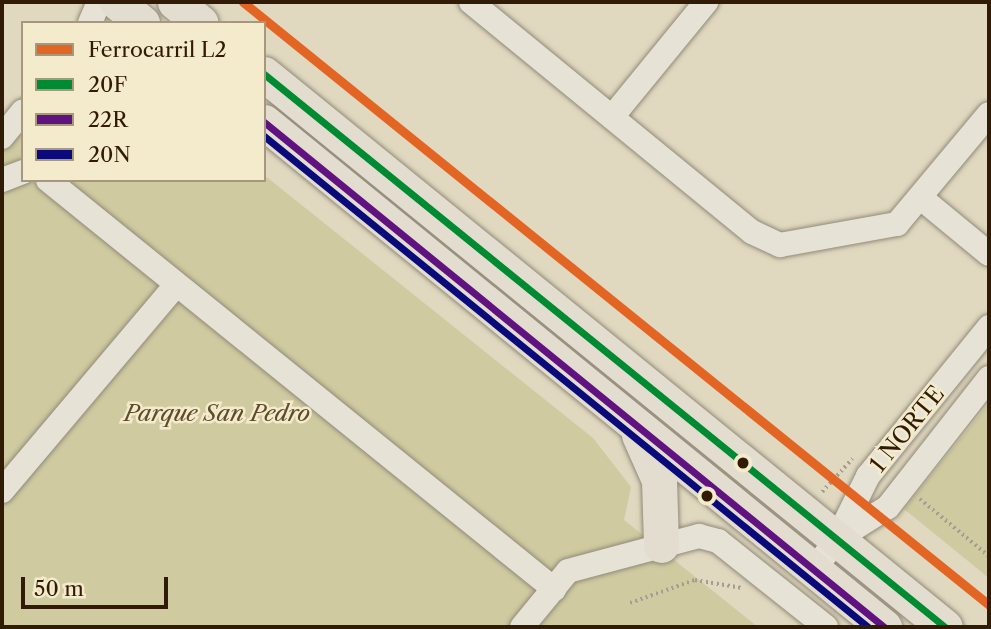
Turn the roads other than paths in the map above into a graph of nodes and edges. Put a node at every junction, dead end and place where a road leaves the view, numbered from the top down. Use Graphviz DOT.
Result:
graph roads {
  1 [pos="99,2"];
  2 [pos="117,2"];
  3 [pos="175,2"];
  4 [pos="471,2"];
  5 [pos="706,2"];
  6 [pos="91,21"];
  7 [pos="140,21"];
  8 [pos="199,21"];
  9 [pos="266,76"];
  10 [pos="21,113"];
  11 [pos="989,114"];
  12 [pos="612,117"];
  13 [pos="266,124"];
  14 [pos="2,137"];
  15 [pos="21,174"];
  16 [pos="2,180"];
  17 [pos="50,182"];
  18 [pos="921,198"];
  19 [pos="989,254"];
  20 [pos="176,285"];
  21 [pos="989,327"];
  22 [pos="989,378"];
  23 [pos="634,426"];
  24 [pos="2,491"];
  25 [pos="837,539"];
  26 [pos="661,545"];
  27 [pos="813,570"];
  28 [pos="554,589"];
  29 [pos="522,627"];
  30 [pos="826,627"];
  31 [pos="884,627"];
  32 [pos="945,627"];
  1 -- 6 [label="street"];
  2 -- 7 [label="highway"];
  3 -- 8 [label="highway"];
  4 -- 12 [label="street"];
  5 -- 12 [label="street"];
  9 -- 25 [label="highway"];
  10 -- 14 [label="street"];
  11 -- 18 [label="street"];
  12 -- 18 [label="street"];
  13 -- 23 [label="highway"];
  15 -- 16 [label="street"];
  17 -- 20 [label="street"];
  18 -- 19 [label="street"];
  20 -- 24 [label="street"];
  20 -- 28 [label="street"];
  21 -- 25 [label="street, 1 NORTE"];
  22 -- 25 [label="street, 1 NORTE"];
  23 -- 26 [label="highway"];
  23 -- 27 [label="highway"];
  25 -- 27 [label="street, 1 NORTE"];
  25 -- 32 [label="highway"];
  26 -- 28 [label="street"];
  26 -- 30 [label="street"];
  27 -- 31 [label="highway"];
  28 -- 29 [label="street"];
}
